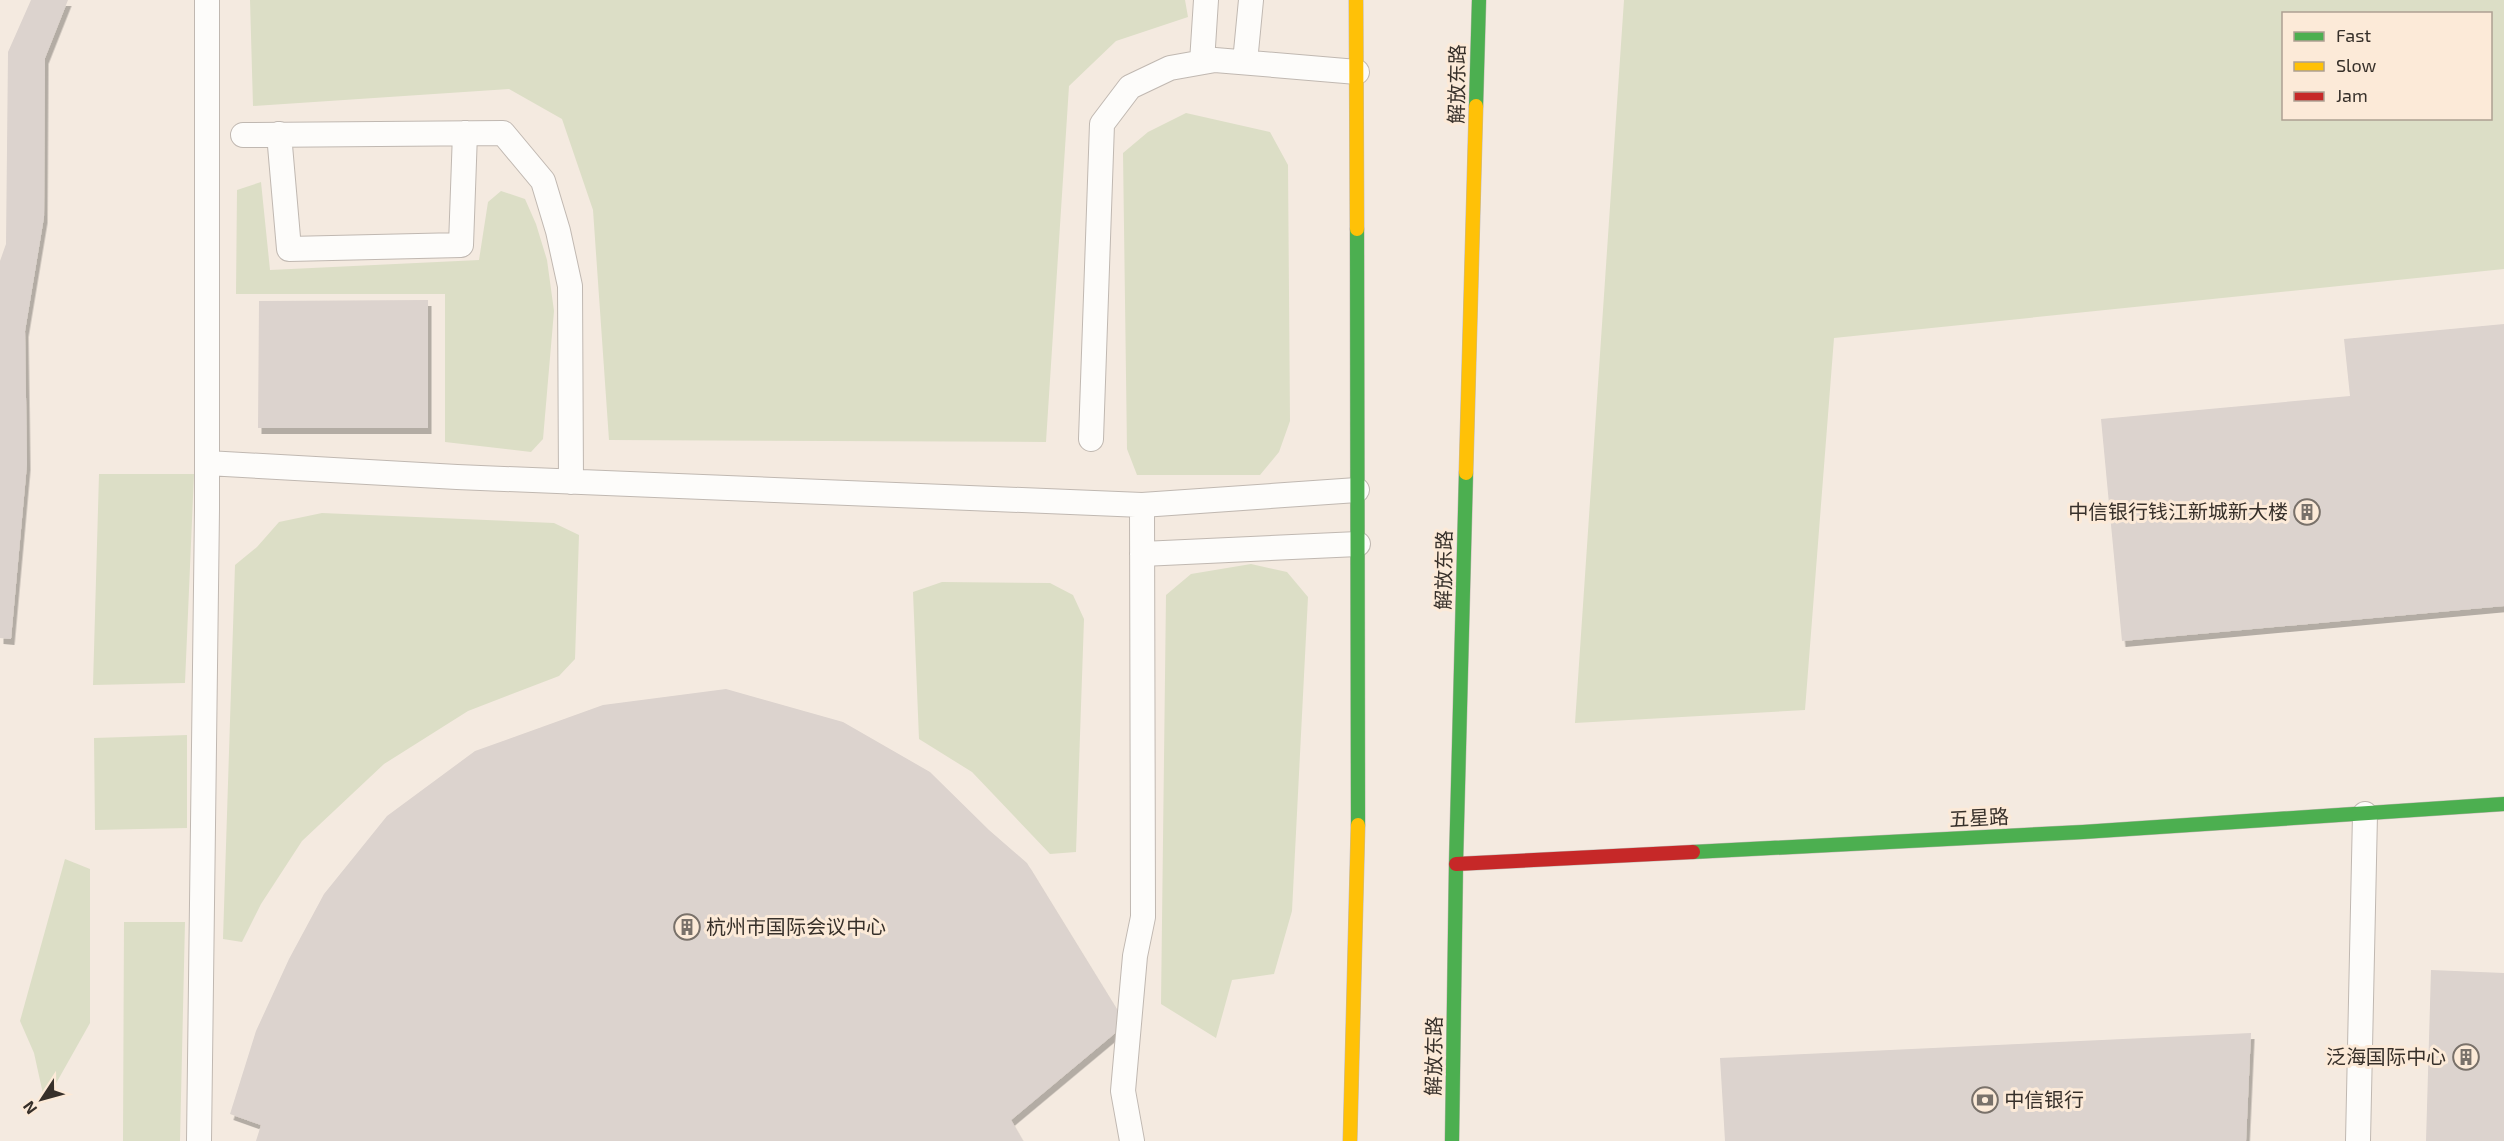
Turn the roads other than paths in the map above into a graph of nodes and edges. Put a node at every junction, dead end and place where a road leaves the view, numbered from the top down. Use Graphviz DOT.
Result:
graph roads {
  1 [pos="207,0"];
  2 [pos="1206,0"];
  3 [pos="1251,0"];
  4 [pos="1356,0"];
  5 [pos="1479,0"];
  6 [pos="1202,62"];
  7 [pos="1245,62"];
  8 [pos="1357,72"];
  9 [pos="465,133"];
  10 [pos="279,134"];
  11 [pos="243,135"];
  12 [pos="1091,439"];
  13 [pos="207,463"];
  14 [pos="571,482"];
  15 [pos="1357,490"];
  16 [pos="1142,505"];
  17 [pos="1358,544"];
  18 [pos="1142,554"];
  19 [pos="2504,804"];
  20 [pos="2365,814"];
  21 [pos="1456,864"];
  22 [pos="199,1141"];
  23 [pos="1132,1141"];
  24 [pos="1350,1141"];
  25 [pos="1452,1141"];
  26 [pos="2358,1141"];
  1 -- 13 [label="lane"];
  2 -- 6 [label="lane"];
  3 -- 7 [label="lane"];
  4 -- 8 [label="main road"];
  5 -- 21 [label="main road, 解放东路"];
  6 -- 7 [label="lane"];
  6 -- 12 [label="lane"];
  7 -- 8 [label="lane"];
  8 -- 15 [label="main road"];
  9 -- 10 [label="lane"];
  9 -- 10 [label="lane"];
  9 -- 14 [label="lane"];
  10 -- 11 [label="lane"];
  13 -- 14 [label="lane"];
  13 -- 22 [label="lane"];
  14 -- 16 [label="lane"];
  15 -- 16 [label="lane"];
  15 -- 17 [label="main road"];
  16 -- 18 [label="lane"];
  17 -- 18 [label="lane"];
  17 -- 24 [label="main road"];
  18 -- 23 [label="lane"];
  19 -- 20 [label="main road, 五星路"];
  20 -- 21 [label="main road, 五星路"];
  20 -- 26 [label="lane"];
  21 -- 25 [label="main road, 解放东路"];
}
